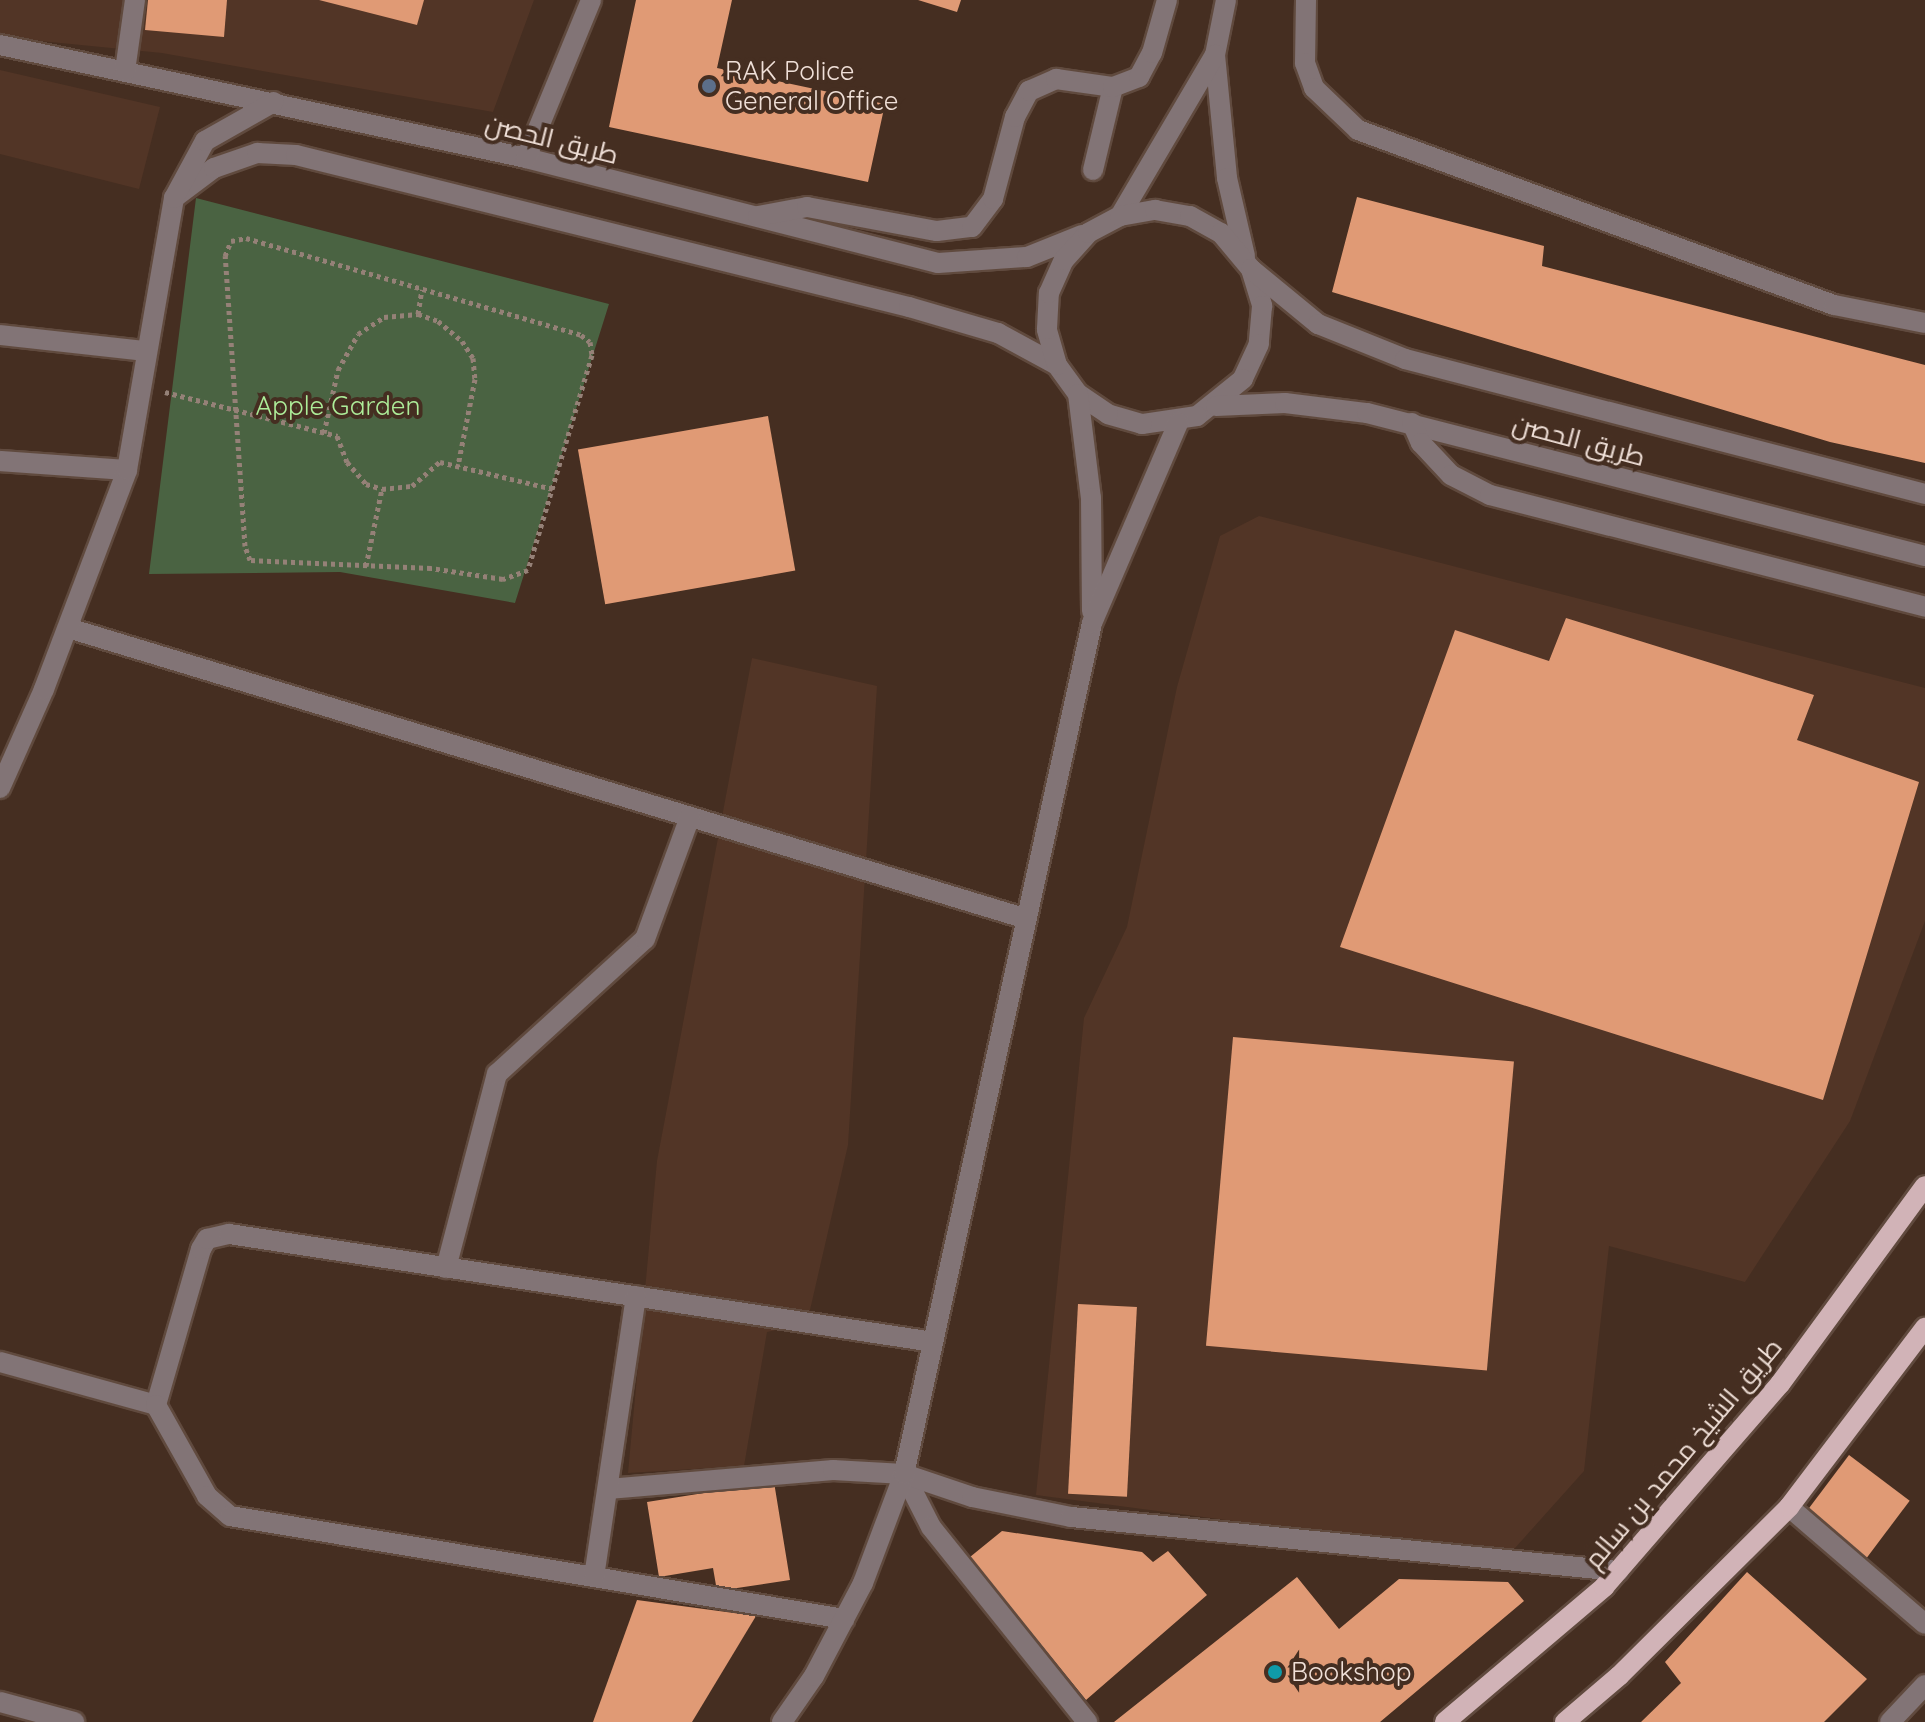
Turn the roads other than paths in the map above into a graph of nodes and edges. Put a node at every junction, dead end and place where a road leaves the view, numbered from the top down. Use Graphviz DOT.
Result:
graph roads {
  1 [pos="135,0"];
  2 [pos="591,0"];
  3 [pos="1167,0"];
  4 [pos="1226,0"];
  5 [pos="1306,0"];
  6 [pos="0,45"];
  7 [pos="1215,55"];
  8 [pos="125,71"];
  9 [pos="1113,87"];
  10 [pos="274,102"];
  11 [pos="526,158"];
  12 [pos="1093,170"];
  13 [pos="174,198"];
  14 [pos="1120,216"];
  15 [pos="756,217"];
  16 [pos="1088,233"];
  17 [pos="1248,264"];
  18 [pos="1925,323"];
  19 [pos="0,335"];
  20 [pos="145,351"];
  21 [pos="1057,365"];
  22 [pos="1078,394"];
  23 [pos="1216,406"];
  24 [pos="1178,423"];
  25 [pos="1412,423"];
  26 [pos="0,461"];
  27 [pos="127,470"];
  28 [pos="1925,494"];
  29 [pos="1925,556"];
  30 [pos="1925,607"];
  31 [pos="1092,623"];
  32 [pos="68,628"];
  33 [pos="0,788"];
  34 [pos="690,817"];
  35 [pos="1027,919"];
  36 [pos="1925,1186"];
  37 [pos="446,1268"];
  38 [pos="636,1296"];
  39 [pos="1925,1328"];
  40 [pos="933,1342"];
  41 [pos="0,1362"];
  42 [pos="156,1405"];
  43 [pos="904,1474"];
  44 [pos="608,1489"];
  45 [pos="1789,1507"];
  46 [pos="1618,1571"];
  47 [pos="594,1577"];
  48 [pos="844,1619"];
  49 [pos="1925,1624"];
  50 [pos="1925,1685"];
  51 [pos="0,1702"];
  52 [pos="74,1722"];
  53 [pos="782,1722"];
  54 [pos="1087,1722"];
  55 [pos="1445,1722"];
  56 [pos="1565,1722"];
  57 [pos="1890,1722"];
  1 -- 8 [label="street"];
  2 -- 11 [label="street"];
  3 -- 9 [label="street"];
  4 -- 7 [label="street"];
  5 -- 18 [label="street"];
  6 -- 8 [label="street, طريق الحصن"];
  7 -- 14 [label="street"];
  7 -- 17 [label="street"];
  8 -- 10 [label="street, طريق الحصن"];
  9 -- 12 [label="street"];
  9 -- 15 [label="street"];
  10 -- 11 [label="street, طريق الحصن"];
  10 -- 13 [label="street"];
  11 -- 15 [label="street, طريق الحصن"];
  13 -- 20 [label="street"];
  13 -- 21 [label="street"];
  14 -- 16 [label="street"];
  14 -- 17 [label="street"];
  15 -- 16 [label="street, طريق الحصن"];
  16 -- 21 [label="street"];
  17 -- 23 [label="street"];
  17 -- 28 [label="street, طريق الحصن"];
  19 -- 20 [label="street"];
  20 -- 27 [label="street"];
  21 -- 22 [label="street"];
  22 -- 24 [label="street"];
  22 -- 31 [label="street"];
  23 -- 24 [label="street"];
  23 -- 25 [label="street, طريق الحصن"];
  24 -- 31 [label="street"];
  25 -- 29 [label="street, طريق الحصن"];
  25 -- 30 [label="street"];
  26 -- 27 [label="street"];
  27 -- 32 [label="street"];
  31 -- 35 [label="street"];
  32 -- 33 [label="street"];
  32 -- 34 [label="street"];
  34 -- 35 [label="street"];
  34 -- 37 [label="street"];
  35 -- 40 [label="street"];
  36 -- 46 [label="main road, طريق الشيخ محمد بن سالم"];
  37 -- 38 [label="street"];
  37 -- 42 [label="street"];
  38 -- 40 [label="street"];
  38 -- 44 [label="street"];
  39 -- 45 [label="main road"];
  40 -- 43 [label="street"];
  41 -- 42 [label="street"];
  42 -- 47 [label="street"];
  43 -- 44 [label="street"];
  43 -- 46 [label="street"];
  43 -- 48 [label="street"];
  43 -- 54 [label="street"];
  44 -- 47 [label="street"];
  45 -- 49 [label="street"];
  45 -- 56 [label="main road"];
  46 -- 55 [label="main road, طريق الشيخ محمد بن سالم"];
  47 -- 48 [label="street"];
  48 -- 53 [label="street"];
  50 -- 57 [label="street"];
  51 -- 52 [label="street"];
}
